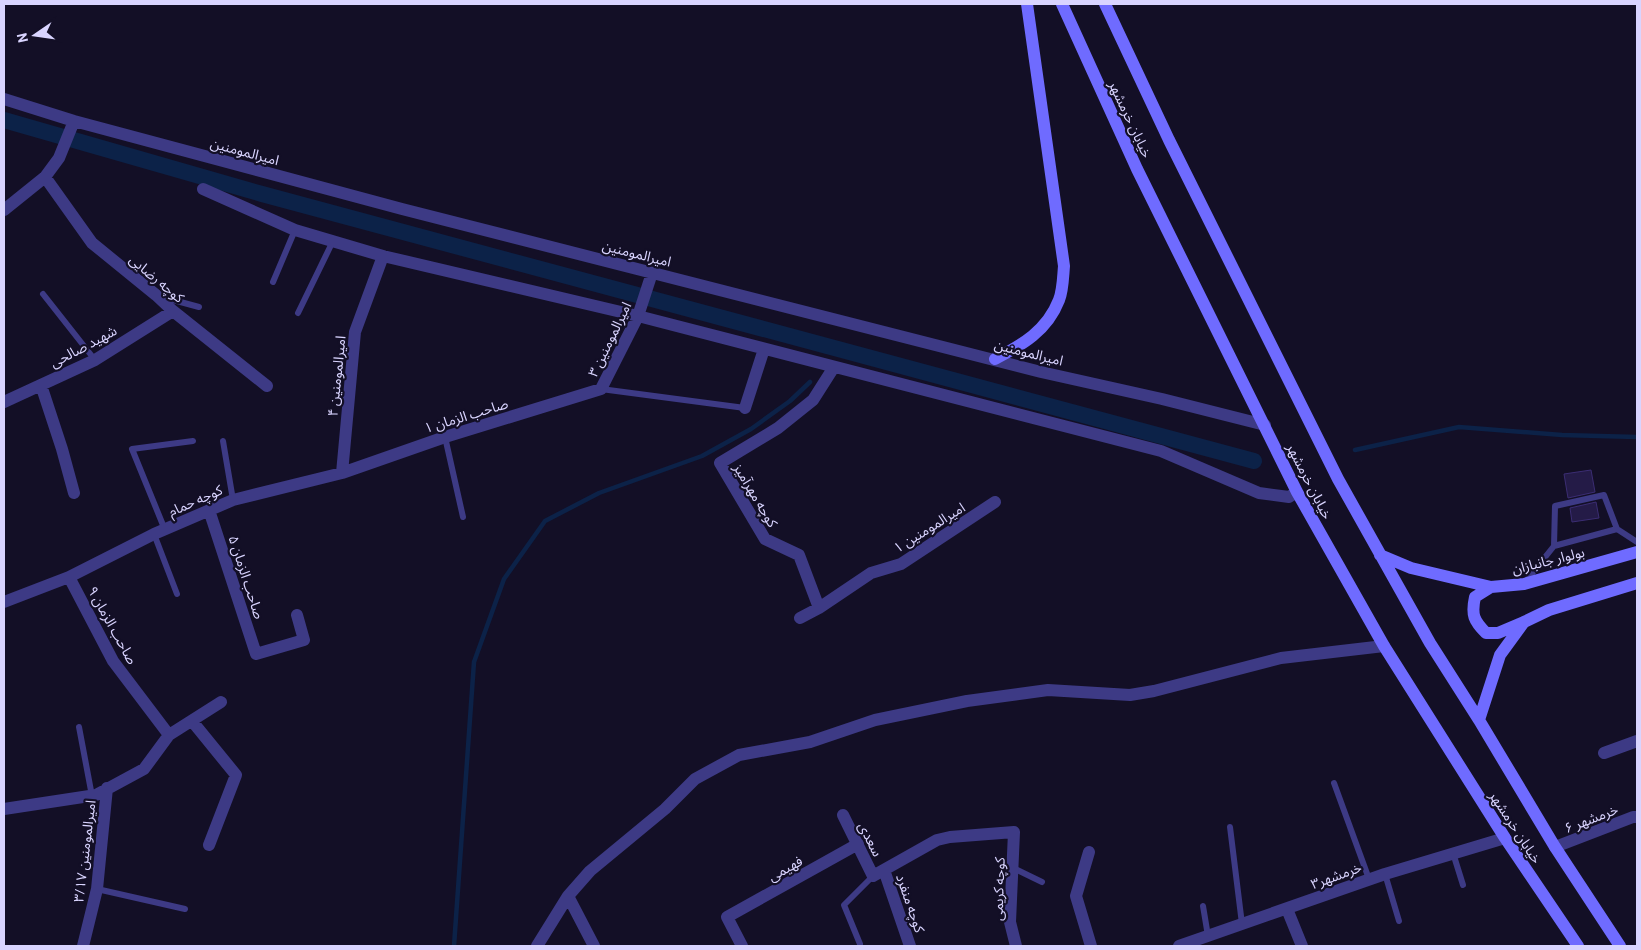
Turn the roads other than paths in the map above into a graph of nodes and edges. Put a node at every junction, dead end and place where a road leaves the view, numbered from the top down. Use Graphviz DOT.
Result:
graph roads {
  1 [pos="1027,4"];
  2 [pos="1062,4"];
  3 [pos="1105,4"];
  4 [pos="4,98"];
  5 [pos="74,122"];
  6 [pos="45,177"];
  7 [pos="202,189"];
  8 [pos="4,210"];
  9 [pos="295,230"];
  10 [pos="333,241"];
  11 [pos="383,256"];
  12 [pos="652,273"];
  13 [pos="273,282"];
  14 [pos="43,294"];
  15 [pos="156,295"];
  16 [pos="199,307"];
  17 [pos="173,311"];
  18 [pos="298,313"];
  19 [pos="638,316"];
  20 [pos="764,350"];
  21 [pos="995,359"];
  22 [pos="95,360"];
  23 [pos="834,367"];
  24 [pos="41,386"];
  25 [pos="267,386"];
  26 [pos="601,389"];
  27 [pos="4,402"];
  28 [pos="745,408"];
  29 [pos="1265,425"];
  30 [pos="445,437"];
  31 [pos="224,440"];
  32 [pos="192,441"];
  33 [pos="342,473"];
  34 [pos="1297,492"];
  35 [pos="74,493"];
  36 [pos="233,500"];
  37 [pos="996,502"];
  38 [pos="209,510"];
  39 [pos="463,517"];
  40 [pos="1617,529"];
  41 [pos="159,532"];
  42 [pos="1637,542"];
  43 [pos="1554,546"];
  44 [pos="1637,552"];
  45 [pos="1380,555"];
  46 [pos="69,577"];
  47 [pos="1637,583"];
  48 [pos="1524,584"];
  49 [pos="1491,587"];
  50 [pos="177,594"];
  51 [pos="4,602"];
  52 [pos="819,608"];
  53 [pos="297,615"];
  54 [pos="800,618"];
  55 [pos="1524,622"];
  56 [pos="1384,646"];
  57 [pos="221,702"];
  58 [pos="1479,720"];
  59 [pos="192,721"];
  60 [pos="79,727"];
  61 [pos="169,735"];
  62 [pos="1637,741"];
  63 [pos="1604,753"];
  64 [pos="1334,783"];
  65 [pos="107,788"];
  66 [pos="92,796"];
  67 [pos="4,809"];
  68 [pos="842,815"];
  69 [pos="1637,817"];
  70 [pos="1230,827"];
  71 [pos="1505,838"];
  72 [pos="858,844"];
  73 [pos="209,845"];
  74 [pos="1555,847"];
  75 [pos="1089,852"];
  76 [pos="1454,853"];
  77 [pos="1013,868"];
  78 [pos="879,873"];
  79 [pos="1385,874"];
  80 [pos="1369,879"];
  81 [pos="1042,882"];
  82 [pos="1463,885"];
  83 [pos="97,889"];
  84 [pos="568,896"];
  85 [pos="1203,906"];
  86 [pos="1287,909"];
  87 [pos="185,910"];
  88 [pos="1399,921"];
  89 [pos="1242,924"];
  90 [pos="1208,936"];
  91 [pos="860,944"];
  92 [pos="1185,945"];
  93 [pos="83,946"];
  94 [pos="537,946"];
  95 [pos="594,946"];
  96 [pos="742,946"];
  97 [pos="910,946"];
  98 [pos="1016,946"];
  99 [pos="1091,946"];
  100 [pos="1302,946"];
  101 [pos="1578,946"];
  102 [pos="1620,946"];
  1 -- 21 [label="main road"];
  2 -- 29 [label="main road, خیابان خرمشهر"];
  3 -- 45 [label="main road, خیابان خرمشهر"];
  4 -- 5 [label="street, امیرالمومنین"];
  5 -- 6 [label="street"];
  5 -- 12 [label="street, امیرالمومنین"];
  6 -- 8 [label="street"];
  6 -- 15 [label="street, کوچه رضایی"];
  7 -- 9 [label="street"];
  9 -- 10 [label="street"];
  9 -- 13 [label="lane"];
  10 -- 11 [label="street"];
  10 -- 18 [label="lane"];
  11 -- 19 [label="street"];
  11 -- 33 [label="street, امیرالمومنین ۴"];
  12 -- 19 [label="street, امیرالمومنین ۳"];
  12 -- 21 [label="street, امیرالمومنین"];
  14 -- 22 [label="lane"];
  15 -- 16 [label="lane"];
  15 -- 17 [label="street, کوچه رضایی"];
  17 -- 22 [label="street, شهید صالحی"];
  17 -- 25 [label="street, کوچه رضایی"];
  19 -- 20 [label="street"];
  19 -- 26 [label="street, امیرالمومنین ۳"];
  20 -- 23 [label="street"];
  20 -- 28 [label="street"];
  21 -- 29 [label="street, امیرالمومنین"];
  22 -- 24 [label="street, شهید صالحی"];
  23 -- 34 [label="street"];
  23 -- 52 [label="street, کوچه مهرآمیز"];
  24 -- 27 [label="street, شهید صالحی"];
  24 -- 35 [label="street"];
  26 -- 28 [label="lane"];
  26 -- 30 [label="street, صاحب الزمان ۱"];
  29 -- 34 [label="main road, خیابان خرمشهر"];
  30 -- 33 [label="street, صاحب الزمان ۱"];
  30 -- 39 [label="lane"];
  31 -- 36 [label="lane"];
  32 -- 41 [label="lane"];
  33 -- 36 [label="street, کوچه حمام"];
  34 -- 56 [label="main road, خیابان خرمشهر"];
  36 -- 38 [label="street, کوچه حمام"];
  37 -- 52 [label="street, امیرالمومنین ۱"];
  38 -- 41 [label="street, کوچه حمام"];
  38 -- 53 [label="street, صاحب الزمان ۵"];
  40 -- 42 [label="lane"];
  40 -- 43 [label="lane"];
  40 -- 43 [label="lane"];
  41 -- 46 [label="street, کوچه حمام"];
  41 -- 50 [label="lane"];
  43 -- 48 [label="lane"];
  44 -- 48 [label="main road, بولوار جانبازان"];
  45 -- 49 [label="main road, بولوار جانبازان"];
  45 -- 58 [label="main road, خیابان خرمشهر"];
  46 -- 51 [label="street"];
  46 -- 61 [label="street, صاحب الزمان ۹"];
  47 -- 55 [label="main road"];
  48 -- 49 [label="main road, بولوار جانبازان"];
  49 -- 55 [label="main road"];
  52 -- 54 [label="street, امیرالمومنین ۱"];
  55 -- 58 [label="main road"];
  56 -- 71 [label="main road, خیابان خرمشهر"];
  56 -- 84 [label="street"];
  57 -- 59 [label="street"];
  58 -- 74 [label="main road, خیابان خرمشهر"];
  59 -- 61 [label="street"];
  59 -- 73 [label="street"];
  60 -- 66 [label="lane"];
  61 -- 65 [label="street"];
  62 -- 63 [label="street"];
  64 -- 80 [label="lane"];
  65 -- 66 [label="street"];
  65 -- 83 [label="street, امیرالمومنین ۳/۱۷"];
  66 -- 67 [label="street"];
  68 -- 72 [label="street, سعدی"];
  69 -- 74 [label="street, خرمشهر ۶"];
  70 -- 89 [label="lane"];
  71 -- 76 [label="street, خرمشهر۳"];
  71 -- 101 [label="main road, خیابان خرمشهر"];
  72 -- 78 [label="street, سعدی"];
  72 -- 96 [label="street, فهیمی"];
  74 -- 102 [label="main road, خیابان خرمشهر"];
  75 -- 99 [label="street"];
  76 -- 79 [label="street, خرمشهر۳"];
  76 -- 82 [label="lane"];
  77 -- 78 [label="street, کوچه کریمی"];
  77 -- 81 [label="lane"];
  77 -- 98 [label="street, کوچه کریمی"];
  78 -- 91 [label="lane"];
  78 -- 97 [label="street, کوچه منفرد"];
  79 -- 80 [label="street, خرمشهر۳"];
  79 -- 88 [label="lane"];
  80 -- 86 [label="street, خرمشهر۳"];
  83 -- 87 [label="lane"];
  83 -- 93 [label="street, امیرالمومنین ۳/۱۷"];
  84 -- 94 [label="street"];
  84 -- 95 [label="street"];
  85 -- 90 [label="lane"];
  86 -- 89 [label="street, خرمشهر۳"];
  86 -- 100 [label="street"];
  89 -- 90 [label="street, خرمشهر۳"];
  90 -- 92 [label="street, خرمشهر۳"];
}
